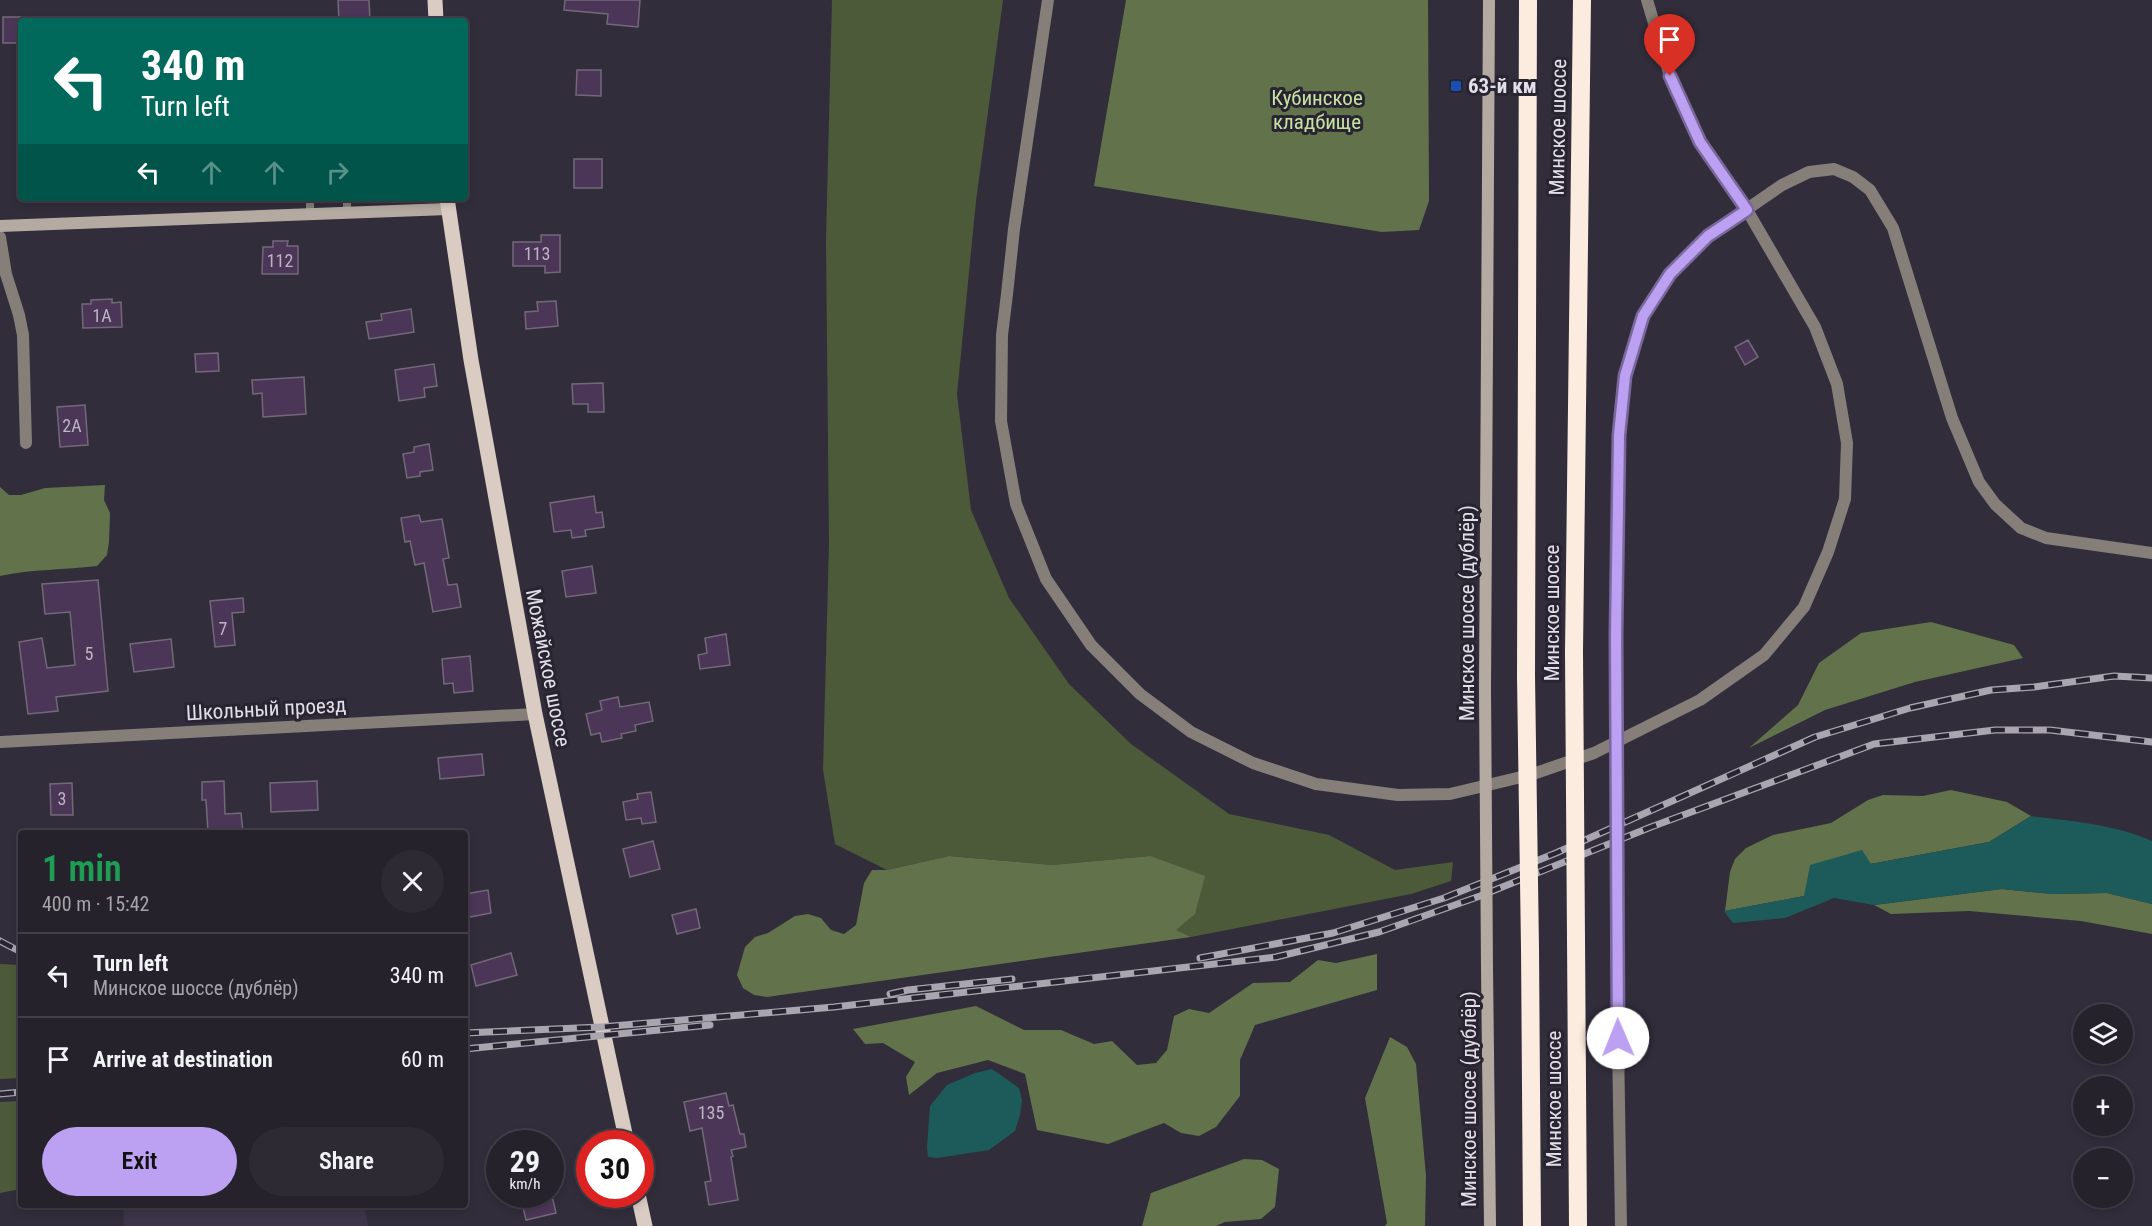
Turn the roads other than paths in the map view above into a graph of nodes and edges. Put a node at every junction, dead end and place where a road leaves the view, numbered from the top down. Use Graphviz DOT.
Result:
graph roads {
  1 [pos="435,0"];
  2 [pos="1048,0"];
  3 [pos="1489,0"];
  4 [pos="1528,0"];
  5 [pos="1582,0"];
  6 [pos="1647,0"];
  7 [pos="436,18"];
  8 [pos="310,201"];
  9 [pos="346,201"];
  10 [pos="448,203"];
  11 [pos="1747,210"];
  12 [pos="347,214"];
  13 [pos="310,215"];
  14 [pos="0,226"];
  15 [pos="0,237"];
  16 [pos="26,442"];
  17 [pos="2152,553"];
  18 [pos="535,714"];
  19 [pos="0,742"];
  20 [pos="624,1130"];
  21 [pos="641,1208"];
  22 [pos="645,1226"];
  23 [pos="1490,1226"];
  24 [pos="1532,1226"];
  25 [pos="1578,1226"];
  26 [pos="1621,1226"];
  1 -- 7 [label="main road"];
  2 -- 11 [label="street"];
  3 -- 23 [label="main road, Минское шоссе (дублёр), bridge"];
  4 -- 24 [label="highway, Минское шоссе, bridge"];
  5 -- 25 [label="highway, Минское шоссе, bridge"];
  6 -- 11 [label="street"];
  8 -- 13 [label="lane"];
  9 -- 12 [label="lane"];
  10 -- 12 [label="main road"];
  10 -- 18 [label="main road, Можайское шоссе"];
  11 -- 17 [label="street"];
  11 -- 26 [label="street, bridge"];
  12 -- 13 [label="main road"];
  13 -- 14 [label="main road"];
  15 -- 16 [label="street"];
  18 -- 19 [label="street, Школьный проезд"];
  18 -- 20 [label="main road, Можайское шоссе"];
  21 -- 22 [label="main road"];
}
